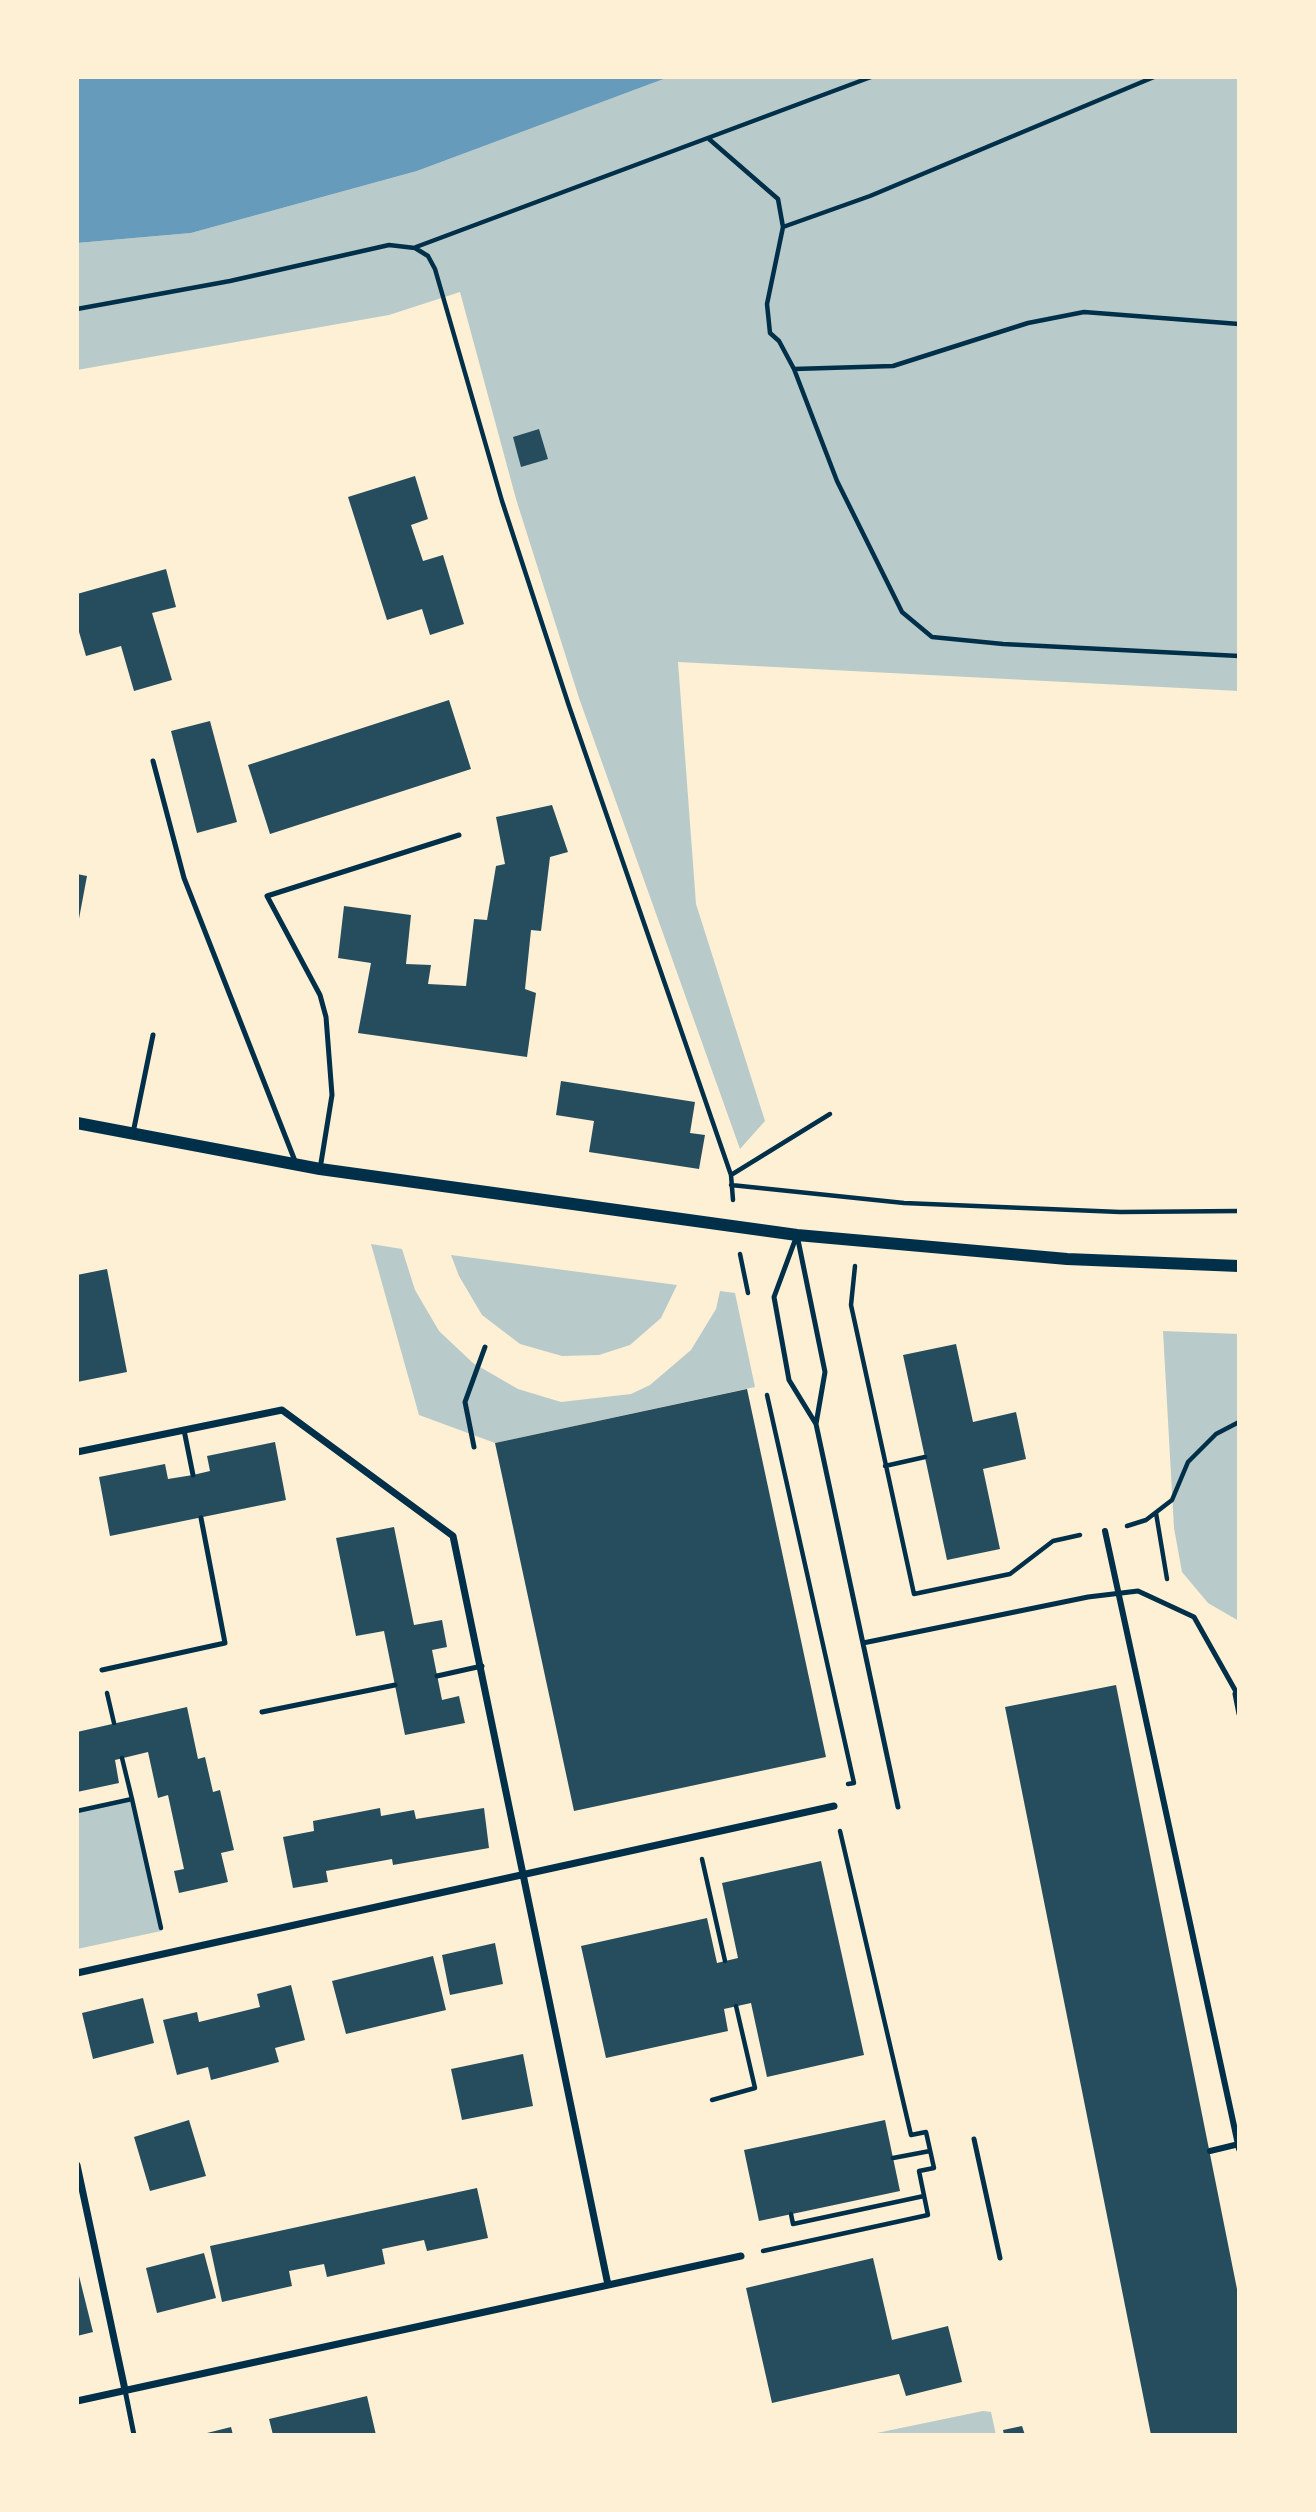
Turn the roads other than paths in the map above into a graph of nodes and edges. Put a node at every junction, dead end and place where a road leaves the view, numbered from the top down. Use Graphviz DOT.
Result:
graph roads {
  1 [pos="153,761"];
  2 [pos="459,835"];
  3 [pos="153,1035"];
  4 [pos="77,1123"];
  5 [pos="133,1133"];
  6 [pos="297,1164"];
  7 [pos="320,1169"];
  8 [pos="797,1235"];
  9 [pos="1239,1266"];
  10 [pos="485,1347"];
  11 [pos="816,1424"];
  12 [pos="184,1430"];
  13 [pos="474,1447"];
  14 [pos="77,1452"];
  15 [pos="192,1475"];
  16 [pos="201,1518"];
  17 [pos="1105,1531"];
  18 [pos="1118,1592"];
  19 [pos="863,1643"];
  20 [pos="482,1666"];
  21 [pos="102,1670"];
  22 [pos="438,1676"];
  23 [pos="395,1685"];
  24 [pos="1237,1695"];
  25 [pos="262,1713"];
  26 [pos="1239,1714"];
  27 [pos="834,1806"];
  28 [pos="898,1807"];
  29 [pos="524,1874"];
  30 [pos="77,1973"];
  31 [pos="974,2139"];
  32 [pos="1239,2146"];
  33 [pos="1210,2151"];
  34 [pos="77,2165"];
  35 [pos="741,2256"];
  36 [pos="1000,2258"];
  37 [pos="608,2285"];
  38 [pos="125,2390"];
  39 [pos="77,2401"];
  40 [pos="134,2435"];
  1 -- 6 [label="lane"];
  2 -- 7 [label="lane"];
  3 -- 5 [label="lane"];
  4 -- 5 [label="street"];
  5 -- 6 [label="street"];
  6 -- 7 [label="street"];
  7 -- 8 [label="street"];
  8 -- 9 [label="street"];
  8 -- 11 [label="lane"];
  8 -- 11 [label="lane"];
  10 -- 13 [label="lane"];
  11 -- 19 [label="lane"];
  12 -- 14 [label="street"];
  12 -- 15 [label="lane"];
  12 -- 20 [label="street"];
  16 -- 21 [label="lane"];
  17 -- 18 [label="street"];
  18 -- 19 [label="lane"];
  18 -- 24 [label="lane"];
  18 -- 32 [label="street"];
  19 -- 28 [label="lane"];
  20 -- 22 [label="lane"];
  20 -- 29 [label="street"];
  23 -- 25 [label="lane"];
  24 -- 26 [label="lane"];
  27 -- 29 [label="street"];
  29 -- 30 [label="street"];
  29 -- 37 [label="street"];
  31 -- 36 [label="lane"];
  32 -- 33 [label="street"];
  34 -- 38 [label="street"];
  35 -- 37 [label="street"];
  37 -- 38 [label="street"];
  38 -- 39 [label="street"];
  38 -- 40 [label="lane"];
}
